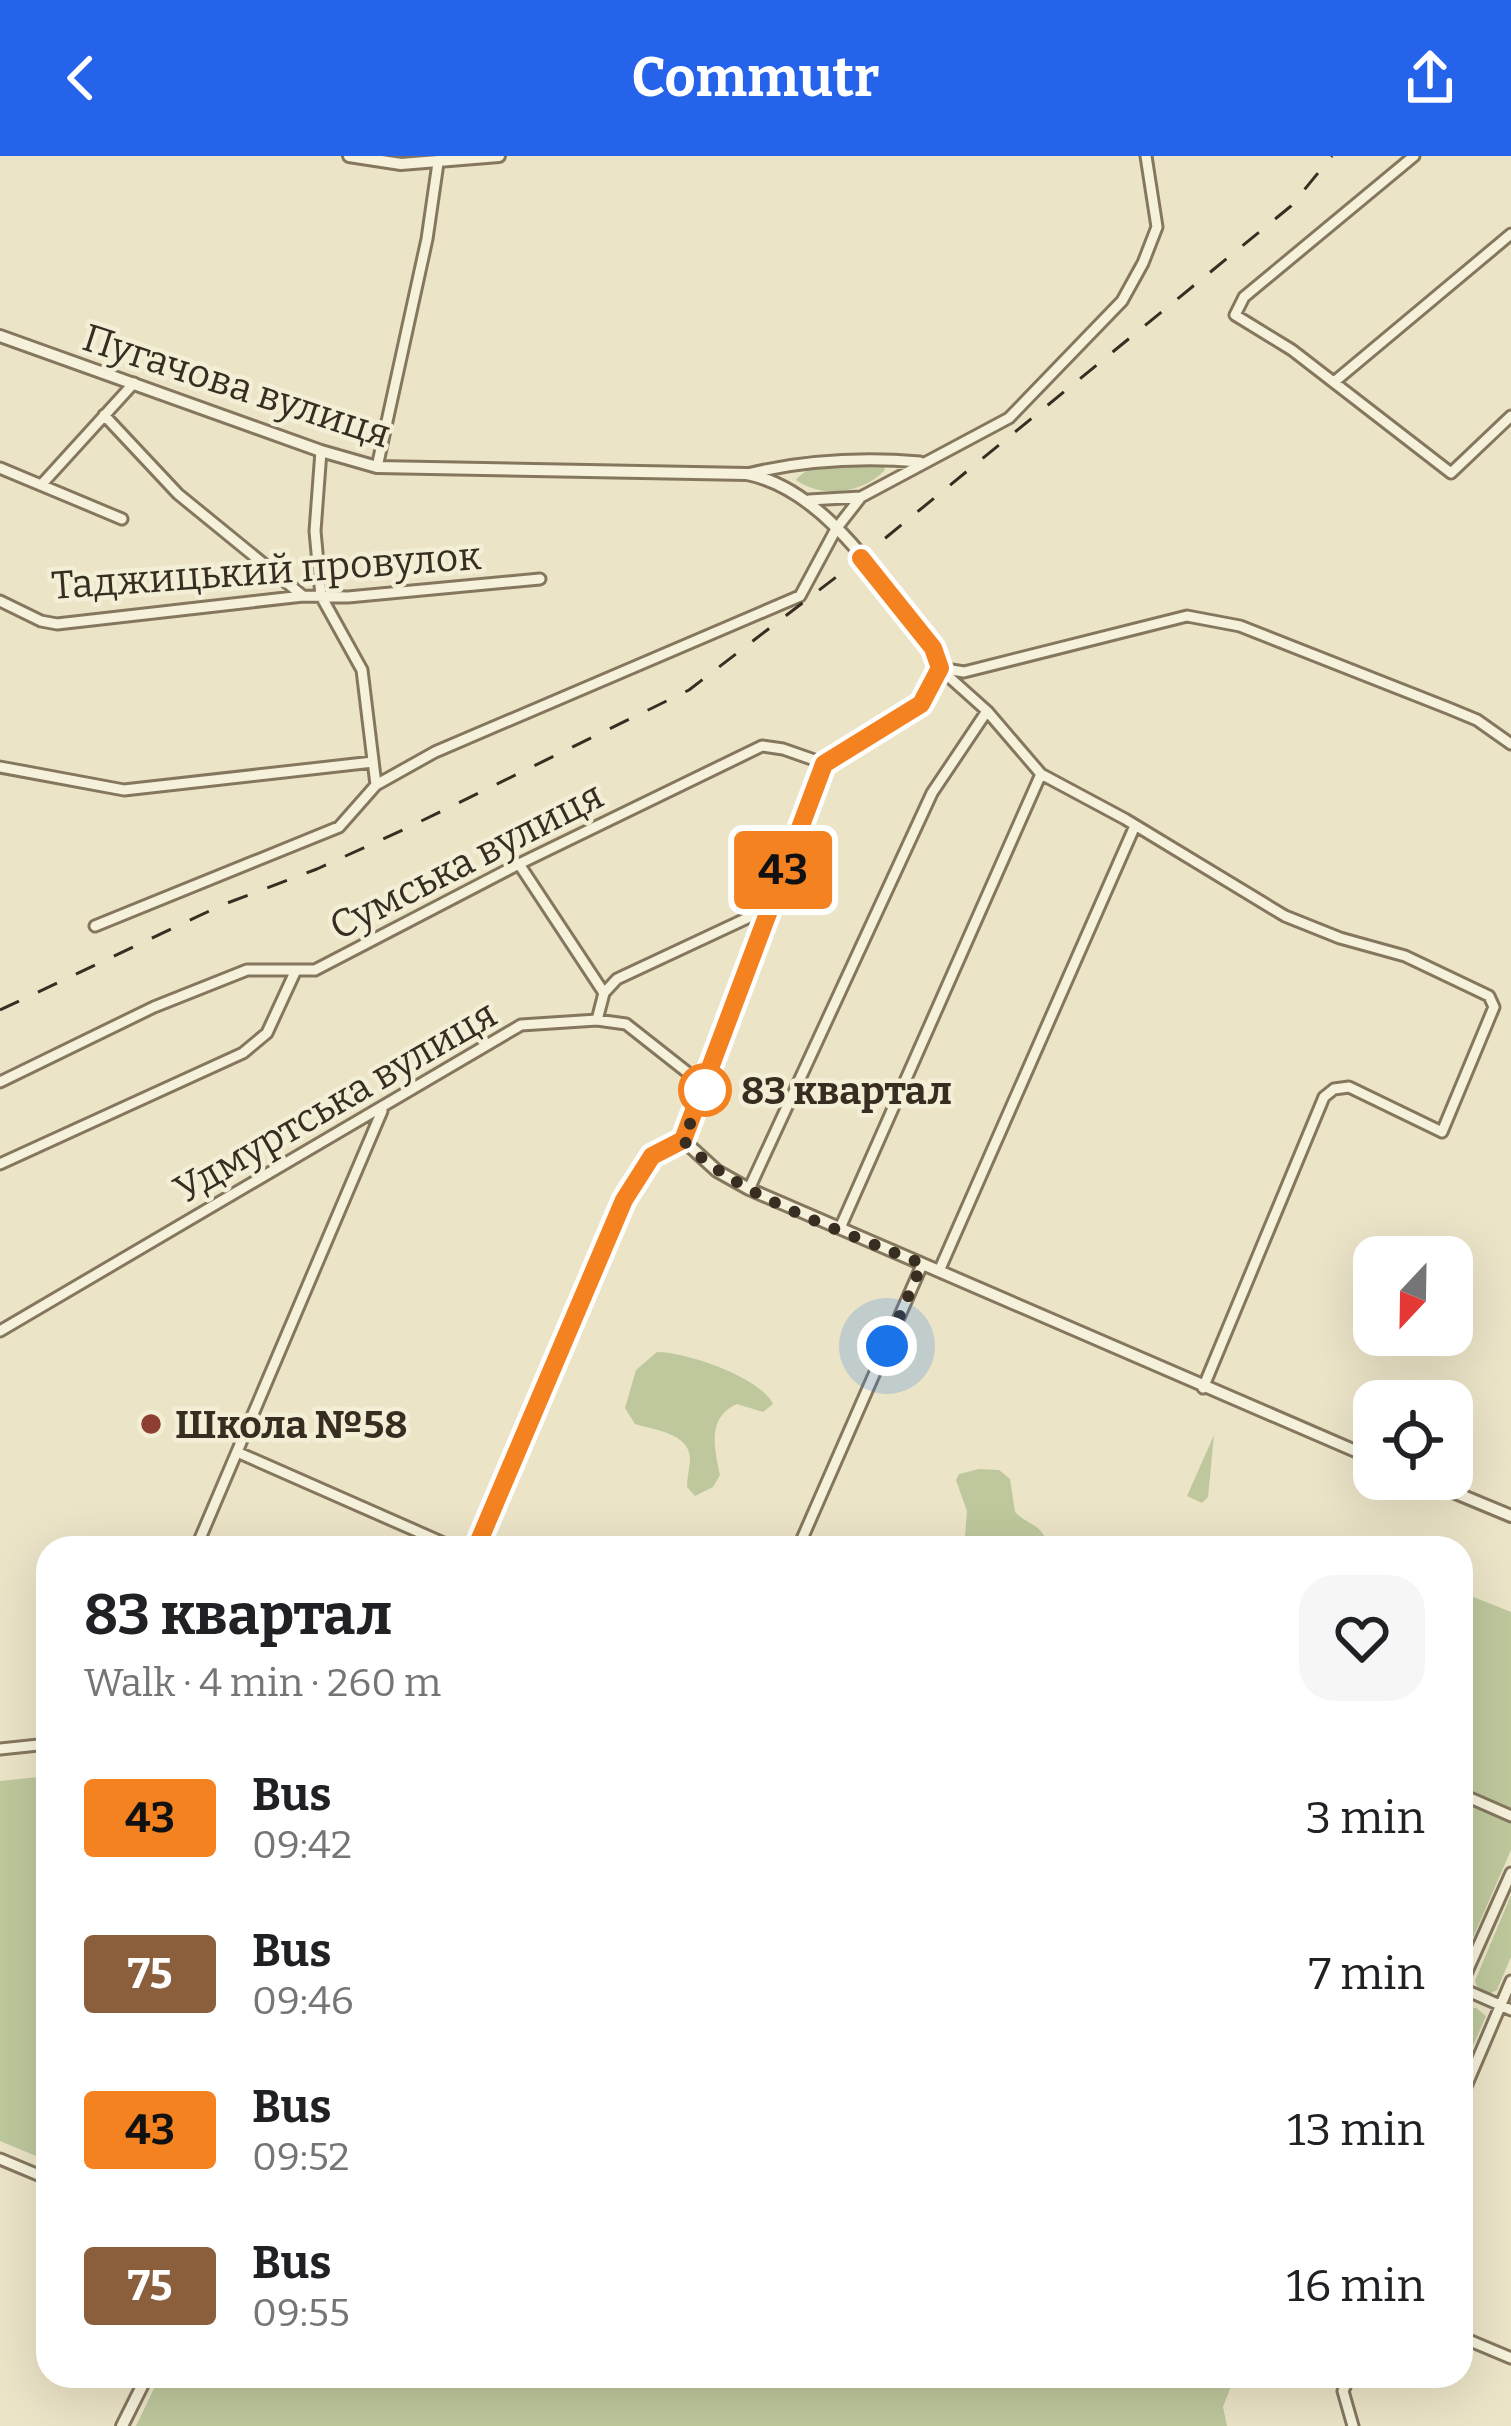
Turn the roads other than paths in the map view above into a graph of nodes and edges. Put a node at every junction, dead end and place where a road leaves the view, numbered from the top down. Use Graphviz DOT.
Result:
graph roads {
  1 [pos="349,156"];
  2 [pos="500,156"];
  3 [pos="1146,156"];
  4 [pos="1414,156"];
  5 [pos="438,163"];
  6 [pos="1511,234"];
  7 [pos="0,336"];
  8 [pos="1334,382"];
  9 [pos="134,383"];
  10 [pos="104,415"];
  11 [pos="1511,416"];
  12 [pos="321,451"];
  13 [pos="921,462"];
  14 [pos="0,467"];
  15 [pos="376,467"];
  16 [pos="747,474"];
  17 [pos="42,484"];
  18 [pos="861,496"];
  19 [pos="809,500"];
  20 [pos="122,519"];
  21 [pos="836,529"];
  22 [pos="540,579"];
  23 [pos="303,596"];
  24 [pos="321,596"];
  25 [pos="0,601"];
  26 [pos="940,668"];
  27 [pos="987,711"];
  28 [pos="1511,744"];
  29 [pos="373,763"];
  30 [pos="824,764"];
  31 [pos="0,767"];
  32 [pos="1040,774"];
  33 [pos="376,785"];
  34 [pos="1134,828"];
  35 [pos="519,863"];
  36 [pos="769,908"];
  37 [pos="95,926"];
  38 [pos="296,970"];
  39 [pos="604,993"];
  40 [pos="597,1020"];
  41 [pos="0,1082"];
  42 [pos="706,1087"];
  43 [pos="383,1110"];
  44 [pos="683,1140"];
  45 [pos="0,1164"];
  46 [pos="749,1189"];
  47 [pos="839,1228"];
  48 [pos="922,1264"];
  49 [pos="939,1271"];
  50 [pos="0,1331"];
  51 [pos="1203,1388"];
  52 [pos="1353,1450"];
  53 [pos="237,1452"];
  54 [pos="1473,1500"];
  55 [pos="1511,1516"];
  56 [pos="201,1536"];
  57 [pos="428,1536"];
  58 [pos="481,1536"];
  59 [pos="803,1536"];
  60 [pos="36,1745"];
  61 [pos="0,1749"];
  62 [pos="1473,1799"];
  63 [pos="1511,1816"];
  64 [pos="1511,1873"];
  65 [pos="1473,1959"];
  66 [pos="1511,1982"];
  67 [pos="1473,1992"];
  68 [pos="1506,2008"];
  69 [pos="1473,2074"];
  70 [pos="0,2158"];
  71 [pos="36,2174"];
  72 [pos="1473,2342"];
  73 [pos="1511,2358"];
  74 [pos="141,2388"];
  75 [pos="1344,2388"];
  76 [pos="122,2426"];
  77 [pos="1353,2426"];
  1 -- 5 [label="street"];
  2 -- 5 [label="street"];
  3 -- 13 [label="street"];
  4 -- 8 [label="street"];
  5 -- 15 [label="street"];
  6 -- 8 [label="street"];
  7 -- 9 [label="street, Пугачова вулиця"];
  8 -- 11 [label="street"];
  9 -- 10 [label="street"];
  9 -- 12 [label="street, Пугачова вулиця"];
  10 -- 17 [label="street"];
  10 -- 23 [label="street"];
  12 -- 15 [label="street, Пугачова вулиця"];
  12 -- 24 [label="street"];
  13 -- 16 [label="street, Пугачова вулиця"];
  13 -- 18 [label="street"];
  14 -- 17 [label="street"];
  15 -- 16 [label="street, Пугачова вулиця"];
  16 -- 19 [label="street, Пугачова вулиця"];
  17 -- 20 [label="street"];
  18 -- 19 [label="street"];
  18 -- 21 [label="street"];
  19 -- 21 [label="street, Пугачова вулиця"];
  21 -- 26 [label="street, Пугачова вулиця"];
  21 -- 33 [label="street"];
  22 -- 24 [label="street, Таджицький провулок"];
  23 -- 24 [label="street, Таджицький провулок"];
  23 -- 25 [label="street, Таджицький провулок"];
  24 -- 29 [label="street"];
  26 -- 27 [label="street"];
  26 -- 28 [label="street"];
  26 -- 30 [label="street"];
  27 -- 32 [label="street"];
  27 -- 46 [label="street"];
  29 -- 31 [label="street"];
  29 -- 33 [label="street"];
  30 -- 35 [label="street, Сумська вулиця"];
  30 -- 36 [label="street"];
  32 -- 34 [label="street"];
  32 -- 47 [label="street"];
  33 -- 37 [label="street"];
  34 -- 49 [label="street"];
  34 -- 51 [label="street"];
  35 -- 38 [label="street, Сумська вулиця"];
  35 -- 39 [label="street"];
  36 -- 39 [label="street"];
  36 -- 42 [label="street"];
  38 -- 41 [label="street, Сумська вулиця"];
  38 -- 45 [label="street"];
  39 -- 40 [label="street"];
  40 -- 42 [label="street, Удмуртська вулиця"];
  40 -- 43 [label="street, Удмуртська вулиця"];
  42 -- 44 [label="street"];
  43 -- 50 [label="street, Удмуртська вулиця"];
  43 -- 53 [label="street"];
  44 -- 46 [label="street"];
  44 -- 58 [label="street"];
  46 -- 47 [label="street"];
  47 -- 48 [label="street"];
  48 -- 49 [label="street"];
  48 -- 59 [label="street"];
  49 -- 51 [label="street"];
  51 -- 52 [label="street"];
  53 -- 56 [label="street"];
  53 -- 57 [label="street"];
  54 -- 55 [label="street"];
  60 -- 61 [label="street"];
  62 -- 63 [label="street"];
  64 -- 65 [label="street"];
  66 -- 68 [label="street"];
  67 -- 68 [label="street"];
  68 -- 69 [label="street"];
  70 -- 71 [label="street"];
  72 -- 73 [label="street"];
  74 -- 76 [label="street"];
  75 -- 77 [label="street"];
}
